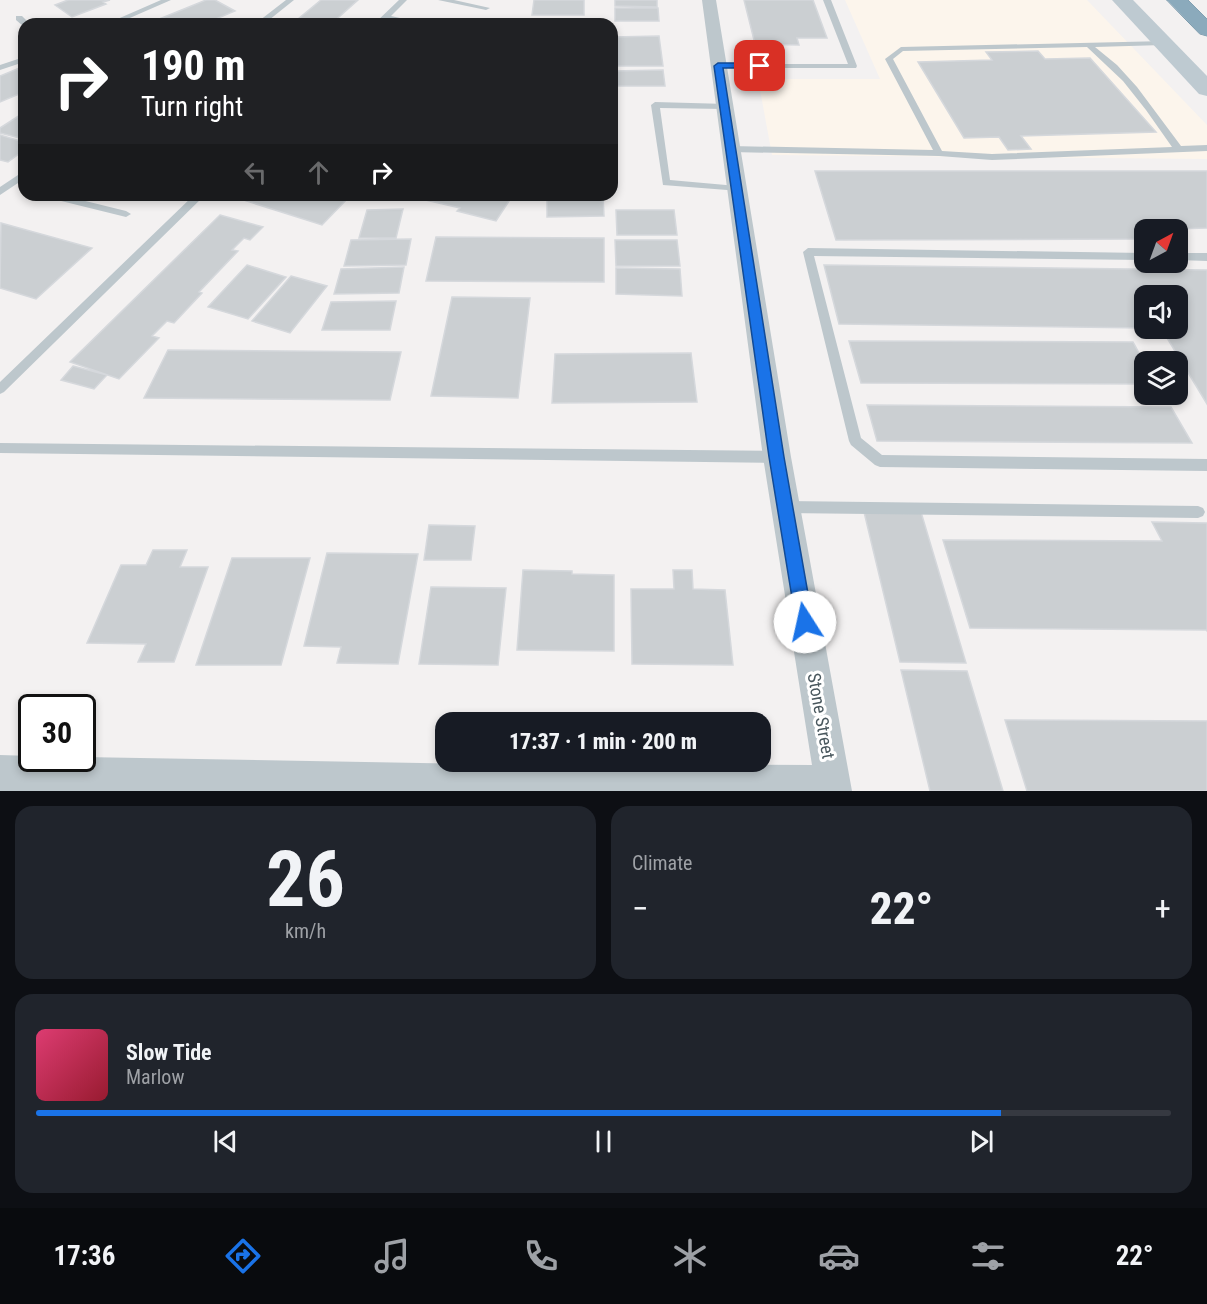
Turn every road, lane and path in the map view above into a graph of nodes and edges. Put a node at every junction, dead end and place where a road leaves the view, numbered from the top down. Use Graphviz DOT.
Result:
graph roads {
  1 [pos="167,0"];
  2 [pos="290,0"];
  3 [pos="403,0"];
  4 [pos="442,0"];
  5 [pos="709,0"];
  6 [pos="826,0"];
  7 [pos="1122,0"];
  8 [pos="1177,0"];
  9 [pos="486,8"];
  10 [pos="385,17"];
  11 [pos="124,18"];
  12 [pos="267,18"];
  13 [pos="390,18"];
  14 [pos="1207,30"];
  15 [pos="1163,43"];
  16 [pos="1089,45"];
  17 [pos="18,60"];
  18 [pos="718,66"];
  19 [pos="0,68"];
  20 [pos="1207,89"];
  21 [pos="724,106"];
  22 [pos="1207,148"];
  23 [pos="731,149"];
  24 [pos="1178,149"];
  25 [pos="939,153"];
  26 [pos="18,178"];
  27 [pos="4,188"];
  28 [pos="737,189"];
  29 [pos="73,201"];
  30 [pos="194,201"];
  31 [pos="126,214"];
  32 [pos="1134,256"];
  33 [pos="1188,257"];
  34 [pos="1207,257"];
  35 [pos="0,389"];
  36 [pos="0,448"];
  37 [pos="777,457"];
  38 [pos="1207,465"];
  39 [pos="785,507"];
  40 [pos="1198,512"];
  41 [pos="0,773"];
  42 [pos="833,787"];
  1 -- 11 [label="lane"];
  2 -- 12 [label="lane"];
  3 -- 10 [label="lane"];
  4 -- 9 [label="lane"];
  5 -- 18 [label="street, Stone Street"];
  6 -- 18 [label="lane"];
  7 -- 15 [label="main road"];
  8 -- 14 [label="highway"];
  10 -- 13 [label="lane"];
  15 -- 16 [label="lane"];
  15 -- 20 [label="main road"];
  16 -- 24 [label="lane"];
  16 -- 25 [label="lane"];
  17 -- 19 [label="lane"];
  18 -- 21 [label="street, Stone Street"];
  21 -- 23 [label="street, Stone Street"];
  21 -- 28 [label="lane"];
  22 -- 24 [label="lane"];
  23 -- 25 [label="lane"];
  23 -- 28 [label="street, Stone Street"];
  24 -- 25 [label="lane"];
  26 -- 27 [label="lane"];
  28 -- 37 [label="street, Stone Street"];
  29 -- 31 [label="lane"];
  30 -- 35 [label="lane"];
  32 -- 38 [label="lane"];
  33 -- 34 [label="lane"];
  36 -- 37 [label="lane"];
  37 -- 39 [label="street, Stone Street"];
  39 -- 40 [label="lane"];
  39 -- 42 [label="street, Stone Street"];
  41 -- 42 [label="street"];
}
